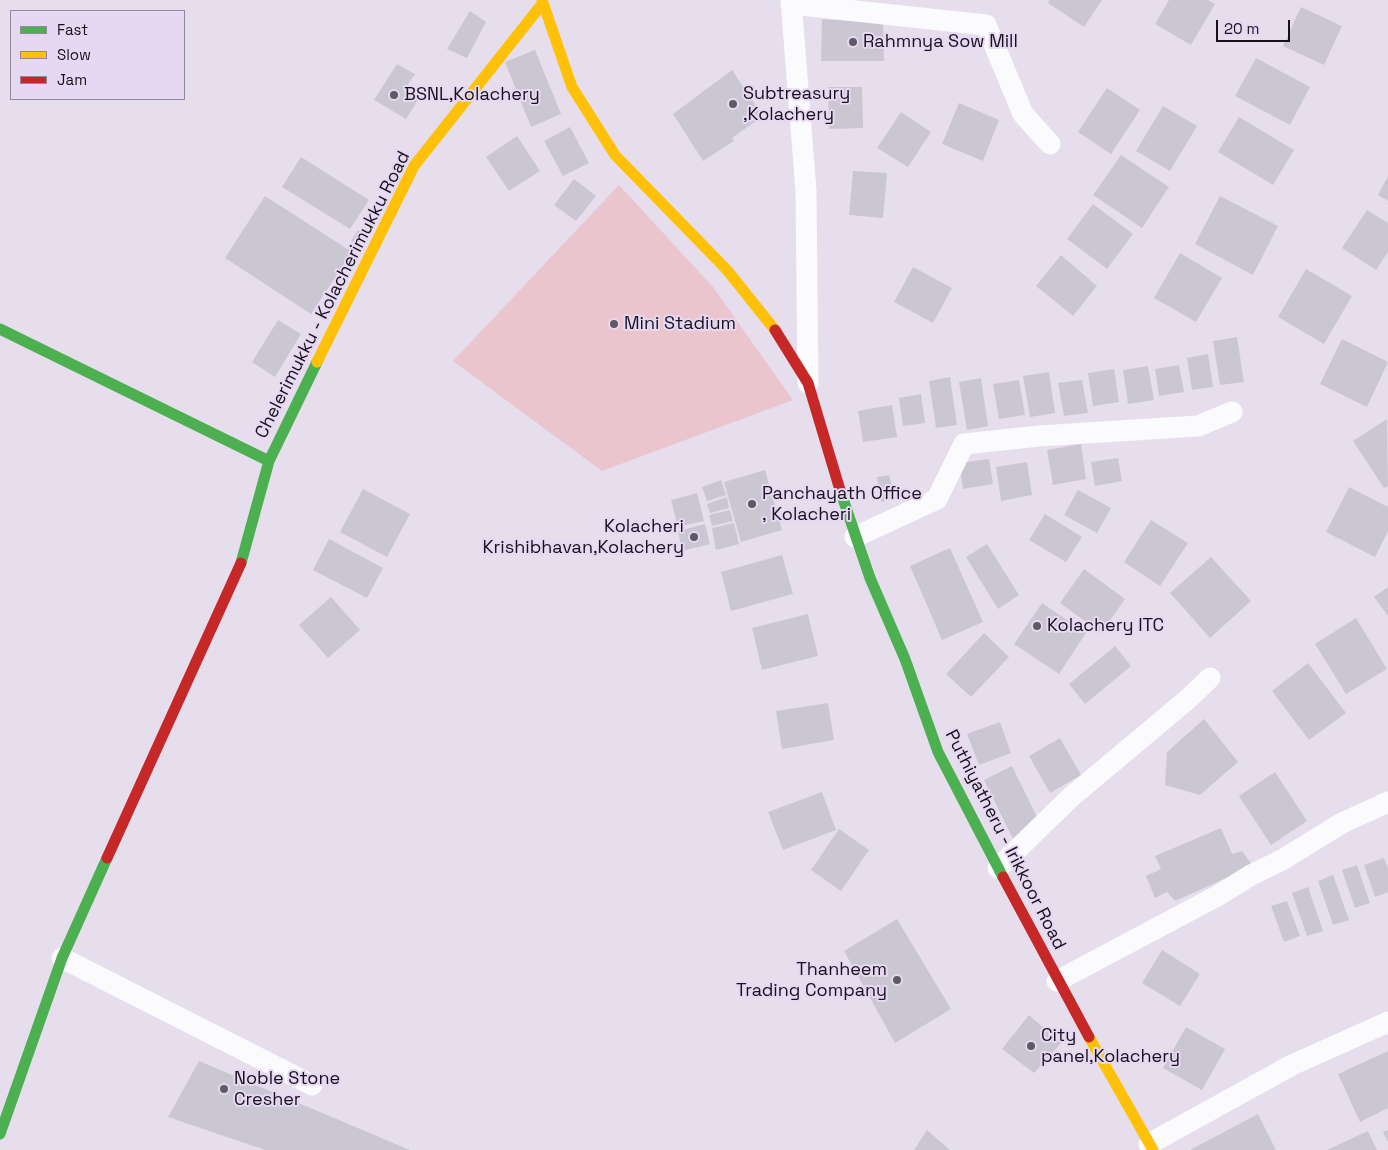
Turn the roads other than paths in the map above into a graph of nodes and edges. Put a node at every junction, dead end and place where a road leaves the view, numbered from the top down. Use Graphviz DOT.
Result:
graph roads {
  1 [pos="542,2"];
  2 [pos="791,2"];
  3 [pos="1050,144"];
  4 [pos="0,329"];
  5 [pos="808,383"];
  6 [pos="1232,412"];
  7 [pos="269,461"];
  8 [pos="855,537"];
  9 [pos="1210,678"];
  10 [pos="1388,802"];
  11 [pos="998,868"];
  12 [pos="62,958"];
  13 [pos="1057,981"];
  14 [pos="1388,1022"];
  15 [pos="312,1085"];
  16 [pos="0,1134"];
  17 [pos="1151,1147"];
  1 -- 5 [label="main road, Puthiyatheru - Irikkoor Road"];
  1 -- 7 [label="main road, Chelerimukku - Kolacherimukku Road"];
  2 -- 3 [label="street"];
  2 -- 5 [label="street"];
  4 -- 7 [label="main road, Chelerimukku - Kolacherimukku Road"];
  5 -- 8 [label="main road, Puthiyatheru - Irikkoor Road"];
  6 -- 8 [label="street"];
  7 -- 12 [label="main road"];
  8 -- 11 [label="main road, Puthiyatheru - Irikkoor Road"];
  9 -- 11 [label="street"];
  10 -- 13 [label="street"];
  11 -- 13 [label="main road, Puthiyatheru - Irikkoor Road"];
  12 -- 15 [label="street"];
  12 -- 16 [label="main road"];
  13 -- 17 [label="main road, Puthiyatheru - Irikkoor Road"];
  14 -- 17 [label="street"];
}
